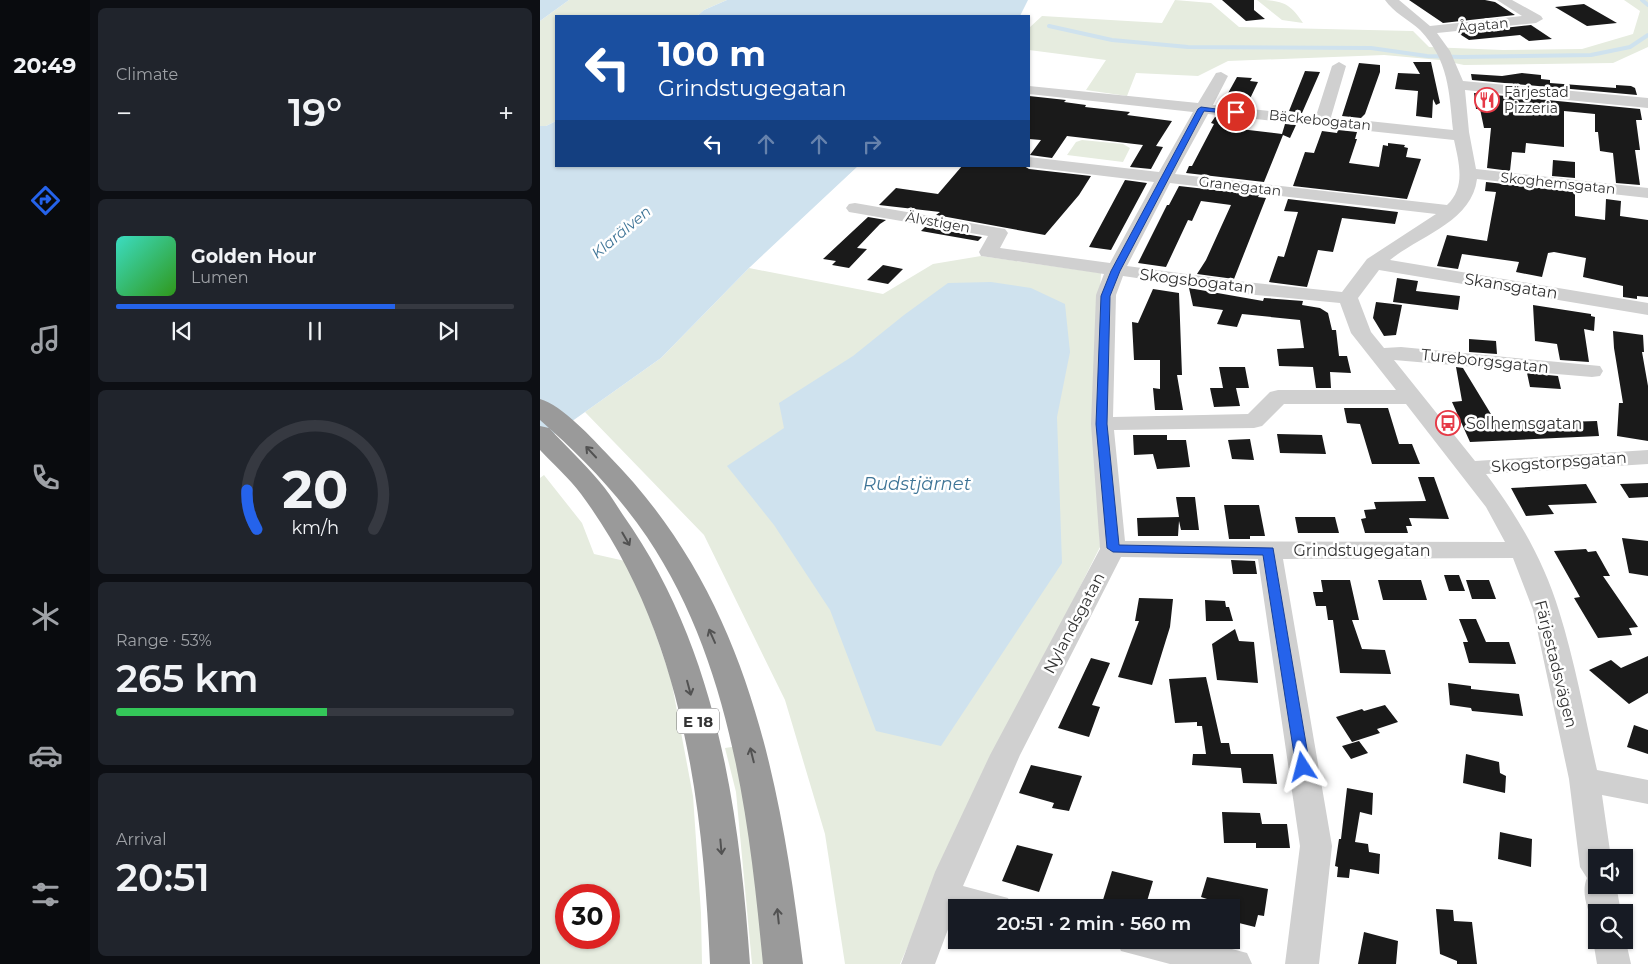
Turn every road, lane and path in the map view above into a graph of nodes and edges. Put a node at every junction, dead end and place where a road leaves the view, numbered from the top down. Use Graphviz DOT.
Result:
graph roads {
  1 [pos="1391,0"];
  2 [pos="1503,0"];
  3 [pos="1429,30"];
  4 [pos="1339,66"];
  5 [pos="1453,75"];
  6 [pos="1221,76"];
  7 [pos="1030,90"];
  8 [pos="1648,103"];
  9 [pos="1201,109"];
  10 [pos="1322,120"];
  11 [pos="1462,136"];
  12 [pos="1030,162"];
  13 [pos="1468,173"];
  14 [pos="1165,177"];
  15 [pos="1648,193"];
  16 [pos="855,208"];
  17 [pos="1452,211"];
  18 [pos="988,252"];
  19 [pos="1374,263"];
  20 [pos="1115,271"];
  21 [pos="1348,298"];
  22 [pos="1648,309"];
  23 [pos="1378,356"];
  24 [pos="1592,371"];
  25 [pos="1411,398"];
  26 [pos="540,407"];
  27 [pos="1102,424"];
  28 [pos="540,434"];
  29 [pos="1648,457"];
  30 [pos="1469,468"];
  31 [pos="612,493"];
  32 [pos="1113,548"];
  33 [pos="1522,550"];
  34 [pos="1269,551"];
  35 [pos="1584,779"];
  36 [pos="1648,792"];
  37 [pos="1594,849"];
  38 [pos="943,895"];
  39 [pos="959,899"];
  40 [pos="1172,949"];
  41 [pos="1612,949"];
  42 [pos="730,964"];
  43 [pos="783,964"];
  44 [pos="918,964"];
  45 [pos="1235,964"];
  46 [pos="1302,964"];
  47 [pos="1614,964"];
  1 -- 3 [label="street"];
  2 -- 3 [label="street, Ågatan"];
  3 -- 5 [label="street"];
  4 -- 10 [label="street"];
  5 -- 8 [label="street"];
  5 -- 11 [label="street"];
  6 -- 9 [label="street"];
  7 -- 9 [label="street, Bäckebogatan"];
  9 -- 10 [label="street, Bäckebogatan"];
  9 -- 14 [label="street"];
  10 -- 11 [label="street, Bäckebogatan"];
  11 -- 13 [label="street"];
  12 -- 14 [label="street, Granegatan"];
  13 -- 15 [label="street, Skoghemsgatan"];
  13 -- 17 [label="street"];
  14 -- 17 [label="street, Granegatan"];
  14 -- 20 [label="street"];
  16 -- 18 [label="street, Älvstigen"];
  17 -- 19 [label="street"];
  18 -- 20 [label="street, Skogsbogatan"];
  19 -- 21 [label="street"];
  19 -- 22 [label="street, Skansgatan"];
  20 -- 21 [label="street, Skogsbogatan"];
  20 -- 27 [label="street"];
  21 -- 23 [label="street, Färjestadsvägen"];
  23 -- 24 [label="street, Tureborgsgatan"];
  23 -- 25 [label="street, Färjestadsvägen"];
  25 -- 27 [label="street"];
  25 -- 30 [label="street, Färjestadsvägen"];
  31 -- 26 [label="highway, E 18, one-way"];
  27 -- 32 [label="street"];
  28 -- 31 [label="highway, E 18"];
  29 -- 30 [label="street, Skogstorpsgatan"];
  30 -- 33 [label="street, Färjestadsvägen"];
  31 -- 42 [label="highway, E 18, one-way"];
  43 -- 31 [label="highway, E 18, one-way"];
  32 -- 34 [label="street, Grindstugegatan"];
  32 -- 38 [label="street, Nylandsgatan"];
  33 -- 34 [label="street, Grindstugegatan"];
  33 -- 35 [label="street, Färjestadsvägen"];
  34 -- 46 [label="street"];
  35 -- 36 [label="street"];
  35 -- 37 [label="street, Färjestadsvägen"];
  38 -- 39 [label="street"];
  38 -- 44 [label="street, Nylandsgatan"];
  40 -- 45 [label="street"];
  41 -- 47 [label="street"];
}
